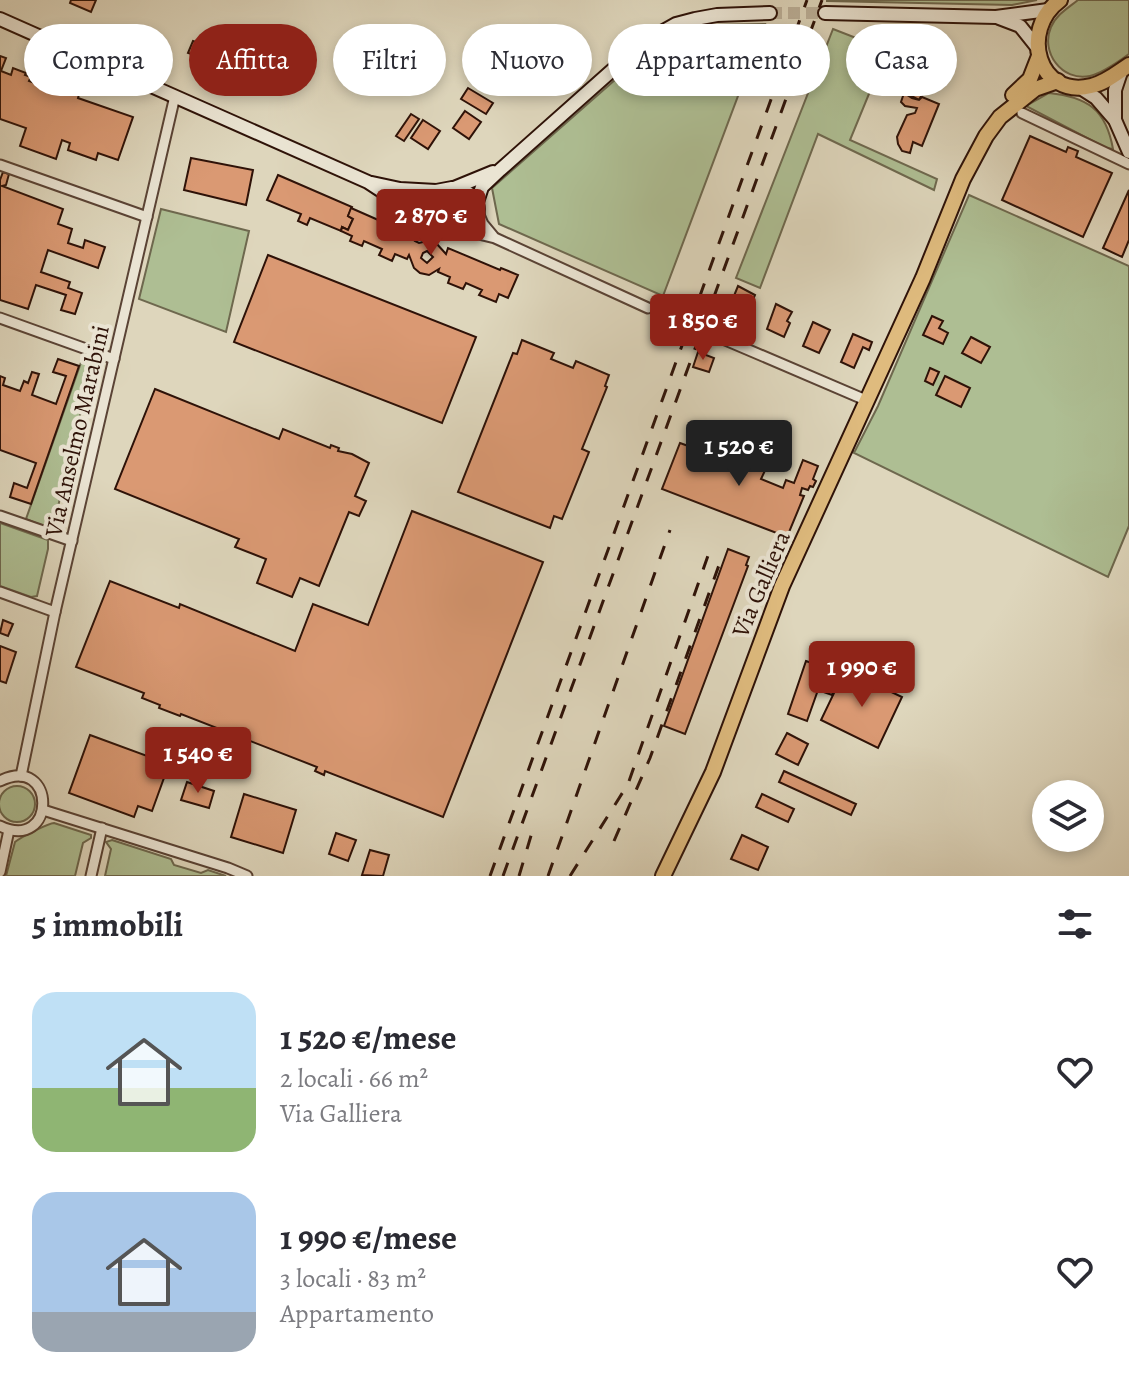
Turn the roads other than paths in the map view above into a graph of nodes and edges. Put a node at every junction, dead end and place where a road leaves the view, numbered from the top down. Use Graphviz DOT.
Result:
graph roads {
  1 [pos="1053,4"];
  2 [pos="770,13"];
  3 [pos="825,13"];
  4 [pos="996,17"];
  5 [pos="0,19"];
  6 [pos="1037,51"];
  7 [pos="1126,67"];
  8 [pos="1058,81"];
  9 [pos="1079,87"];
  10 [pos="175,96"];
  11 [pos="1022,113"];
  12 [pos="1115,120"];
  13 [pos="1129,152"];
  14 [pos="1129,164"];
  15 [pos="0,165"];
  16 [pos="500,170"];
  17 [pos="963,179"];
  18 [pos="368,182"];
  19 [pos="452,188"];
  20 [pos="436,191"];
  21 [pos="477,206"];
  22 [pos="147,217"];
  23 [pos="426,220"];
  24 [pos="455,229"];
  25 [pos="495,238"];
  26 [pos="648,308"];
  27 [pos="0,318"];
  28 [pos="716,336"];
  29 [pos="114,359"];
  30 [pos="868,401"];
  31 [pos="0,516"];
  32 [pos="72,541"];
  33 [pos="0,592"];
  34 [pos="55,612"];
  35 [pos="21,776"];
  36 [pos="0,781"];
  37 [pos="43,810"];
  38 [pos="5,828"];
  39 [pos="102,828"];
  40 [pos="0,872"];
  41 [pos="91,876"];
  42 [pos="247,876"];
  43 [pos="663,876"];
  1 -- 4 [label="street"];
  1 -- 6 [label="main road, Via Galliera"];
  2 -- 16 [label="street"];
  3 -- 4 [label="street"];
  4 -- 6 [label="street"];
  5 -- 10 [label="street"];
  6 -- 8 [label="main road"];
  6 -- 17 [label="main road, Via Galliera"];
  7 -- 9 [label="main road"];
  7 -- 12 [label="street"];
  8 -- 9 [label="main road"];
  8 -- 17 [label="main road, Via Galliera"];
  9 -- 12 [label="street"];
  10 -- 18 [label="street"];
  10 -- 22 [label="street, Via Anselmo Marabini"];
  11 -- 14 [label="street"];
  12 -- 13 [label="street"];
  15 -- 22 [label="street"];
  16 -- 19 [label="street"];
  16 -- 21 [label="street"];
  17 -- 30 [label="main road, Via Galliera"];
  18 -- 20 [label="street"];
  18 -- 23 [label="street"];
  19 -- 20 [label="street"];
  19 -- 21 [label="street"];
  20 -- 23 [label="street"];
  21 -- 24 [label="street"];
  21 -- 25 [label="street"];
  22 -- 29 [label="street, Via Anselmo Marabini"];
  23 -- 24 [label="street"];
  24 -- 25 [label="street"];
  25 -- 26 [label="street"];
  27 -- 29 [label="street"];
  28 -- 30 [label="street"];
  29 -- 32 [label="street, Via Anselmo Marabini"];
  30 -- 43 [label="main road, Via Galliera"];
  31 -- 32 [label="street"];
  32 -- 34 [label="street, Via Anselmo Marabini"];
  33 -- 34 [label="street"];
  34 -- 35 [label="street, Via Anselmo Marabini"];
  35 -- 36 [label="street"];
  35 -- 37 [label="street"];
  37 -- 38 [label="street"];
  37 -- 39 [label="street"];
  38 -- 40 [label="street"];
  39 -- 41 [label="street"];
  39 -- 42 [label="street"];
}
